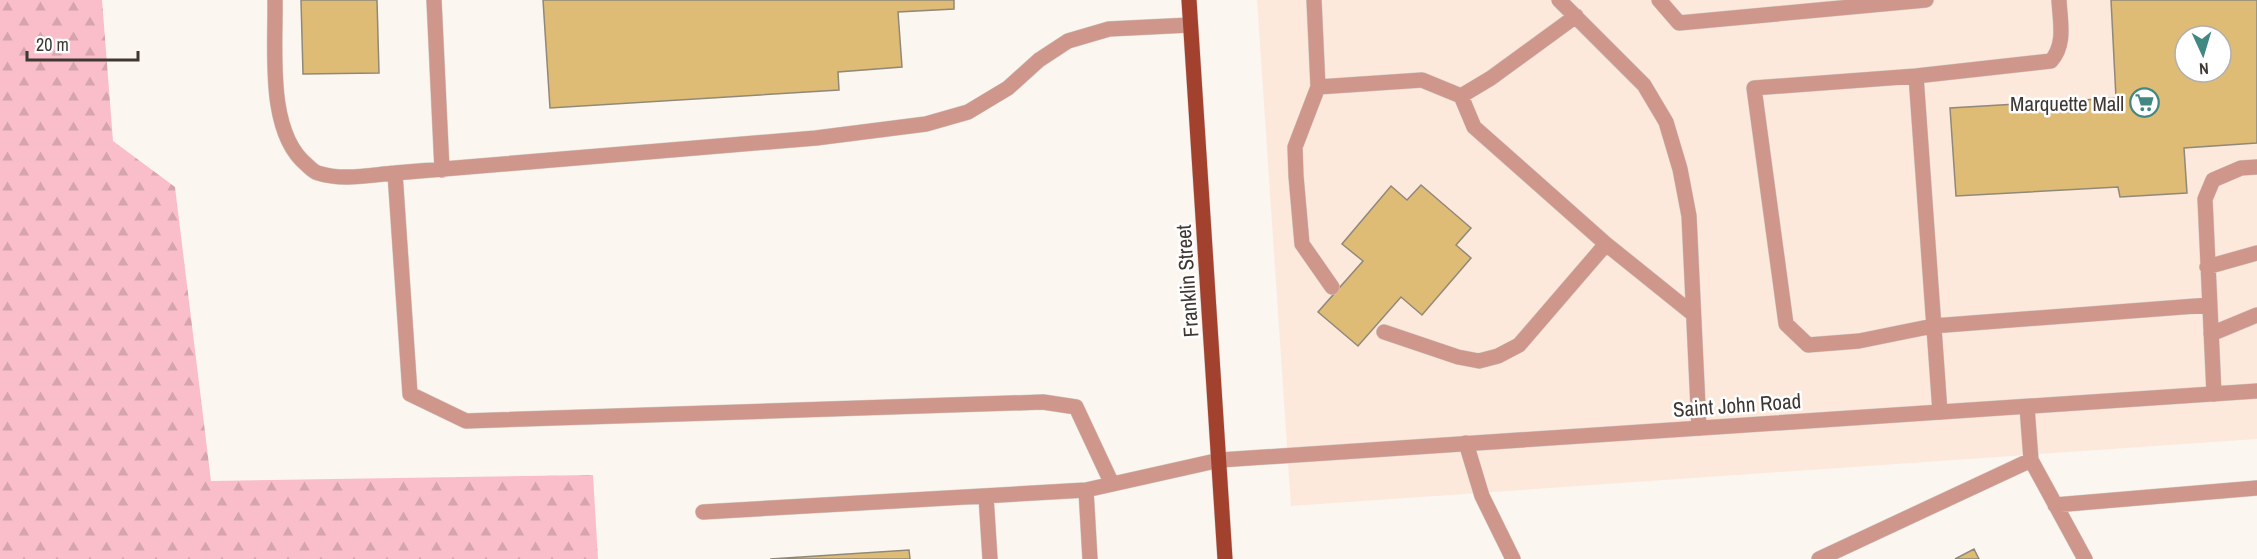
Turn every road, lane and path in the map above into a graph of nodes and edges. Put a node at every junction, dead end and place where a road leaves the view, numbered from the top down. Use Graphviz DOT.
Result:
graph roads {
  1 [pos="275,0"];
  2 [pos="434,0"];
  3 [pos="1189,0"];
  4 [pos="1314,0"];
  5 [pos="1559,0"];
  6 [pos="1659,0"];
  7 [pos="1926,0"];
  8 [pos="2059,0"];
  9 [pos="1576,16"];
  10 [pos="1191,25"];
  11 [pos="1916,76"];
  12 [pos="1318,87"];
  13 [pos="1461,96"];
  14 [pos="2257,167"];
  15 [pos="442,170"];
  16 [pos="395,173"];
  17 [pos="1606,244"];
  18 [pos="2257,253"];
  19 [pos="2208,267"];
  20 [pos="1332,286"];
  21 [pos="2209,305"];
  22 [pos="1693,314"];
  23 [pos="2257,315"];
  24 [pos="1933,326"];
  25 [pos="1384,332"];
  26 [pos="2211,334"];
  27 [pos="2257,391"];
  28 [pos="2214,394"];
  29 [pos="2027,407"];
  30 [pos="1940,412"];
  31 [pos="1698,428"];
  32 [pos="1466,443"];
  33 [pos="1220,460"];
  34 [pos="2031,460"];
  35 [pos="1112,484"];
  36 [pos="2257,488"];
  37 [pos="1086,490"];
  38 [pos="986,496"];
  39 [pos="2055,505"];
  40 [pos="703,512"];
  41 [pos="990,559"];
  42 [pos="1090,559"];
  43 [pos="1225,559"];
  44 [pos="1512,559"];
  45 [pos="1820,559"];
  46 [pos="2085,559"];
  1 -- 16 [label="street"];
  2 -- 15 [label="street"];
  3 -- 10 [label="main road, Franklin Street"];
  4 -- 12 [label="street"];
  5 -- 9 [label="street"];
  6 -- 7 [label="street"];
  8 -- 11 [label="street"];
  9 -- 13 [label="street"];
  9 -- 22 [label="street"];
  10 -- 15 [label="street"];
  10 -- 33 [label="main road, Franklin Street"];
  11 -- 24 [label="street"];
  11 -- 24 [label="street"];
  12 -- 13 [label="street"];
  12 -- 20 [label="street"];
  13 -- 17 [label="street"];
  14 -- 19 [label="street"];
  15 -- 16 [label="street"];
  16 -- 35 [label="street"];
  17 -- 22 [label="street"];
  17 -- 25 [label="street"];
  18 -- 19 [label="street"];
  19 -- 21 [label="street"];
  21 -- 24 [label="street"];
  21 -- 26 [label="street"];
  22 -- 31 [label="street"];
  23 -- 26 [label="street"];
  24 -- 30 [label="street"];
  26 -- 28 [label="street"];
  27 -- 28 [label="street, Saint John Road"];
  28 -- 29 [label="street, Saint John Road"];
  29 -- 30 [label="street, Saint John Road"];
  29 -- 34 [label="street"];
  30 -- 31 [label="street, Saint John Road"];
  31 -- 32 [label="street, Saint John Road"];
  32 -- 33 [label="street, Saint John Road"];
  32 -- 44 [label="street"];
  33 -- 35 [label="street, Saint John Road"];
  33 -- 43 [label="main road, Franklin Street"];
  34 -- 39 [label="street"];
  34 -- 45 [label="street"];
  35 -- 37 [label="street, Saint John Road"];
  36 -- 39 [label="street"];
  37 -- 38 [label="street, Saint John Road"];
  37 -- 42 [label="street"];
  38 -- 40 [label="street, Saint John Road"];
  38 -- 41 [label="street"];
  39 -- 46 [label="street"];
}
